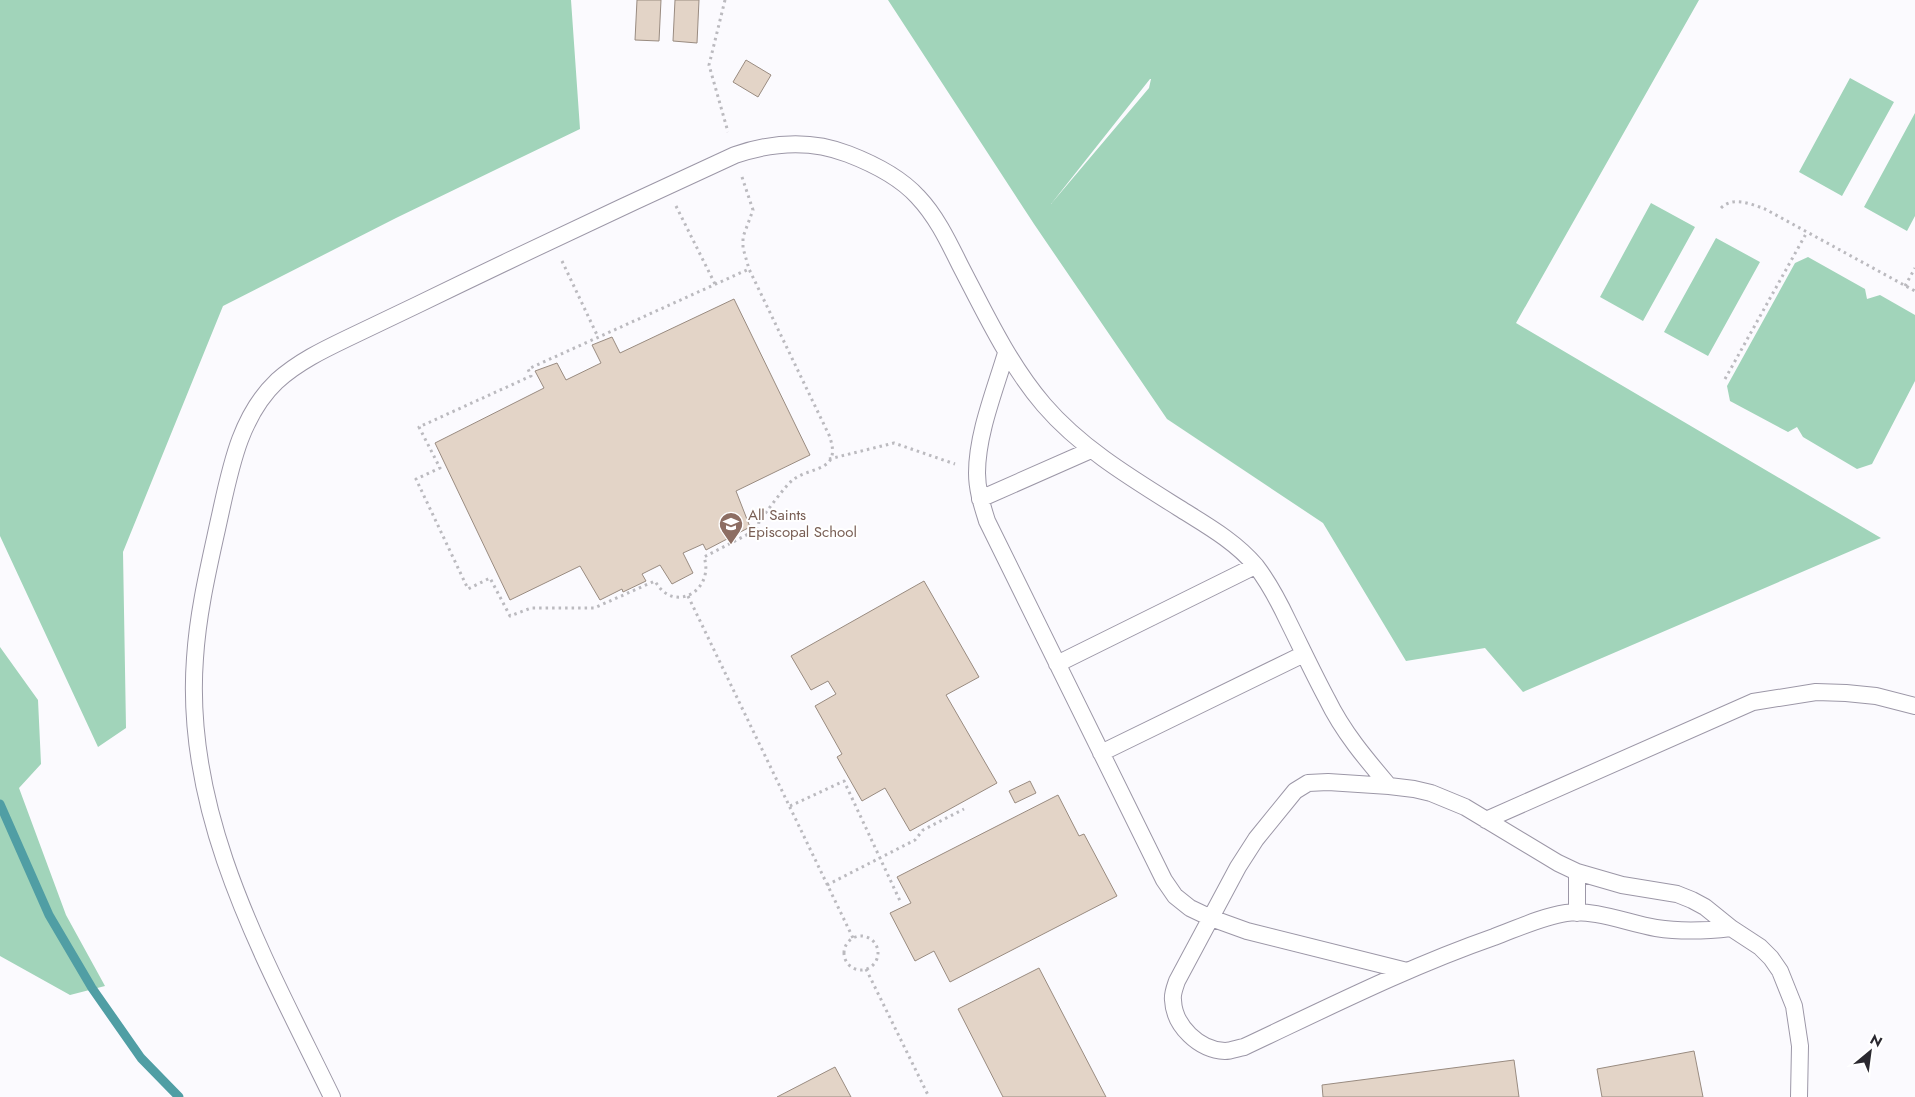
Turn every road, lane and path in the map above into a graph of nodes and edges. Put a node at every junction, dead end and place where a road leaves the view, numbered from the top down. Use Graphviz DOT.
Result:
graph roads {
  1 [pos="725,0"];
  2 [pos="729,133"];
  3 [pos="741,174"];
  4 [pos="666,187"];
  5 [pos="1721,208"];
  6 [pos="1807,232"];
  7 [pos="552,240"];
  8 [pos="1915,268"];
  9 [pos="748,269"];
  10 [pos="715,284"];
  11 [pos="1905,286"];
  12 [pos="1915,291"];
  13 [pos="598,337"];
  14 [pos="1006,353"];
  15 [pos="1725,380"];
  16 [pos="1091,450"];
  17 [pos="828,459"];
  18 [pos="977,472"];
  19 [pos="980,498"];
  20 [pos="1255,566"];
  21 [pos="688,596"];
  22 [pos="1304,654"];
  23 [pos="1057,664"];
  24 [pos="1915,706"];
  25 [pos="1101,753"];
  26 [pos="1389,786"];
  27 [pos="790,806"];
  28 [pos="964,809"];
  29 [pos="1486,820"];
  30 [pos="880,857"];
  31 [pos="1577,872"];
  32 [pos="827,885"];
  33 [pos="901,903"];
  34 [pos="1577,913"];
  35 [pos="1210,918"];
  36 [pos="1731,928"];
  37 [pos="853,938"];
  38 [pos="866,969"];
  39 [pos="1408,971"];
  40 [pos="332,1097"];
  41 [pos="929,1097"];
  42 [pos="1799,1097"];
  1 -- 2 [label="path"];
  3 -- 9 [label="path"];
  4 -- 7 [label="lane"];
  4 -- 10 [label="path"];
  4 -- 14 [label="lane"];
  5 -- 6 [label="path"];
  6 -- 11 [label="path"];
  6 -- 15 [label="path"];
  7 -- 13 [label="path"];
  7 -- 40 [label="lane"];
  8 -- 11 [label="path"];
  9 -- 10 [label="path"];
  9 -- 17 [label="path"];
  10 -- 13 [label="path"];
  11 -- 12 [label="path"];
  13 -- 21 [label="path"];
  14 -- 16 [label="lane"];
  14 -- 18 [label="lane"];
  16 -- 19 [label="lane"];
  16 -- 20 [label="lane"];
  17 -- 18 [label="path"];
  17 -- 21 [label="path"];
  18 -- 19 [label="lane"];
  19 -- 23 [label="lane"];
  20 -- 22 [label="lane"];
  20 -- 23 [label="lane"];
  21 -- 27 [label="path"];
  22 -- 25 [label="lane"];
  22 -- 26 [label="lane"];
  23 -- 25 [label="lane"];
  24 -- 29 [label="lane"];
  25 -- 35 [label="lane"];
  26 -- 29 [label="lane"];
  26 -- 35 [label="lane"];
  27 -- 30 [label="path"];
  27 -- 32 [label="path"];
  28 -- 30 [label="path"];
  29 -- 31 [label="lane"];
  30 -- 32 [label="path"];
  30 -- 33 [label="path"];
  31 -- 34 [label="lane"];
  31 -- 36 [label="lane"];
  32 -- 37 [label="path"];
  34 -- 36 [label="lane"];
  34 -- 39 [label="lane"];
  35 -- 39 [label="lane"];
  35 -- 39 [label="lane"];
  36 -- 42 [label="lane"];
  37 -- 38 [label="path"];
  37 -- 38 [label="path"];
  38 -- 41 [label="path"];
}
